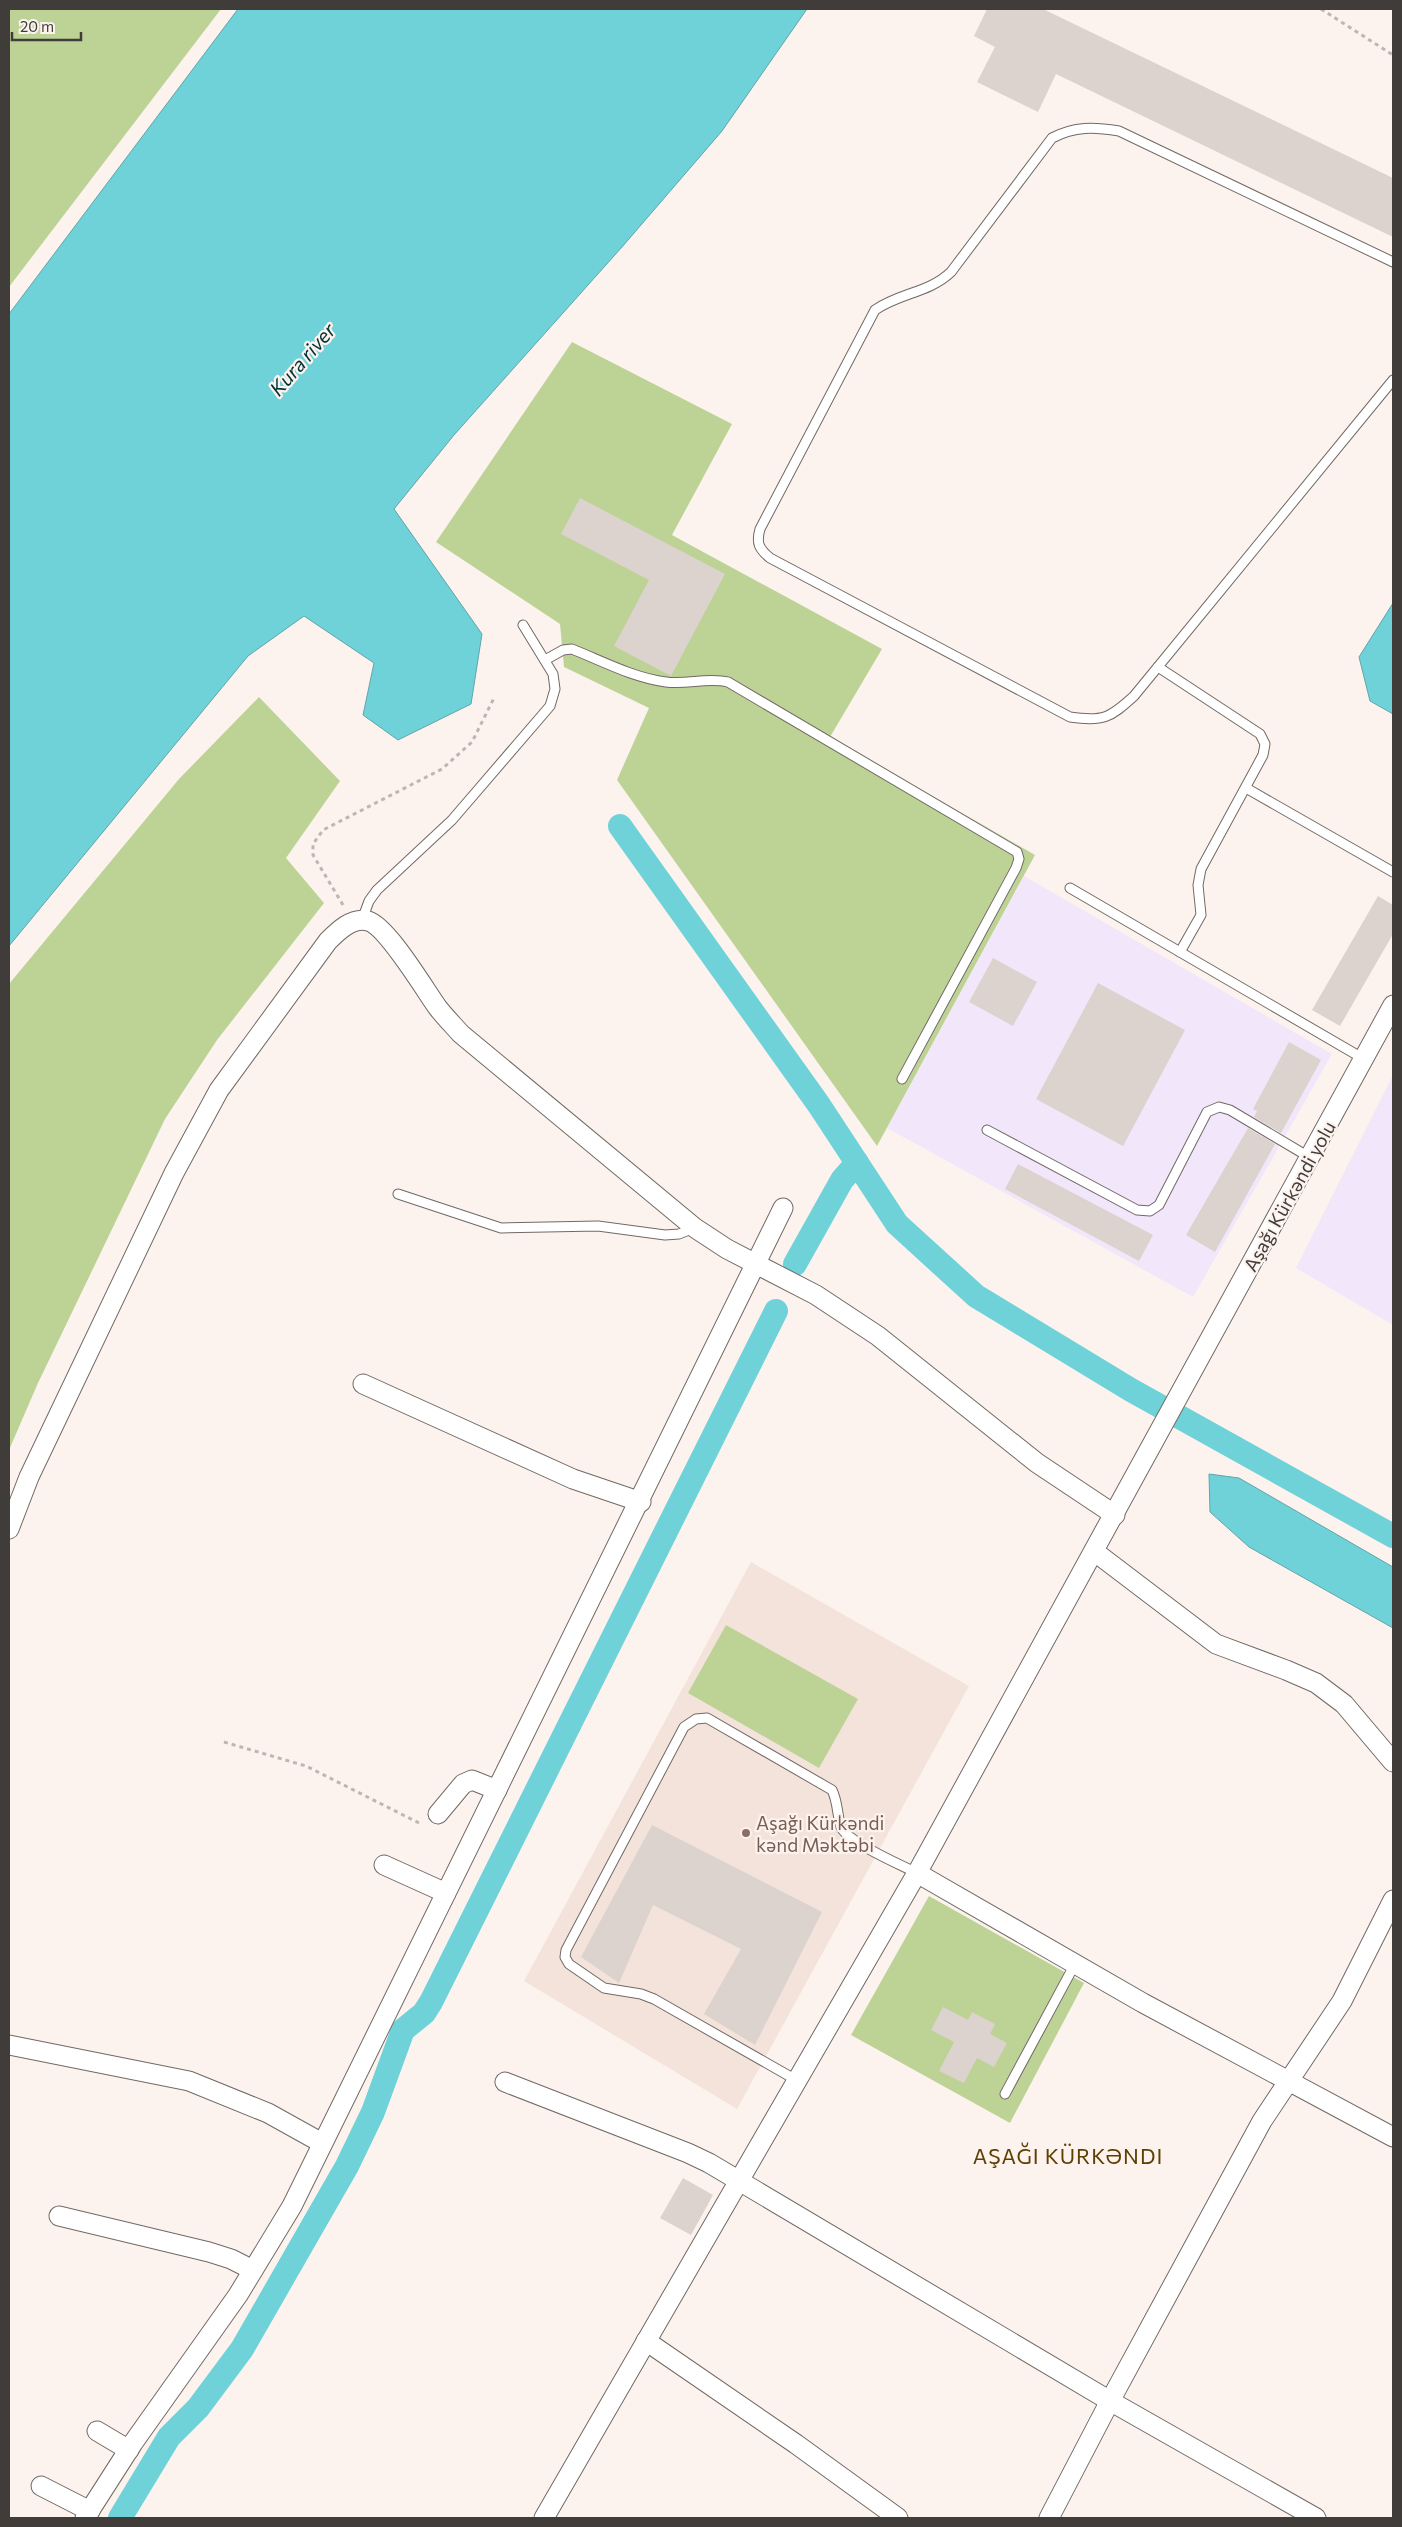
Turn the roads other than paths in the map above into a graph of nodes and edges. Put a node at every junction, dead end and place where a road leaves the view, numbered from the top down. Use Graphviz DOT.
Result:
graph roads {
  1 [pos="1393,262"];
  2 [pos="1393,380"];
  3 [pos="524,625"];
  4 [pos="545,660"];
  5 [pos="1158,667"];
  6 [pos="1246,788"];
  7 [pos="1393,872"];
  8 [pos="1070,888"];
  9 [pos="358,921"];
  10 [pos="1180,952"];
  11 [pos="1393,1005"];
  12 [pos="1364,1059"];
  13 [pos="902,1079"];
  14 [pos="987,1130"];
  15 [pos="1310,1157"];
  16 [pos="398,1194"];
  17 [pos="783,1208"];
  18 [pos="695,1228"];
  19 [pos="756,1263"];
  20 [pos="363,1384"];
  21 [pos="640,1502"];
  22 [pos="1115,1515"];
  23 [pos="9,1528"];
  24 [pos="1095,1552"];
  25 [pos="1393,1762"];
  26 [pos="497,1790"];
  27 [pos="431,1820"];
  28 [pos="384,1864"];
  29 [pos="917,1874"];
  30 [pos="446,1893"];
  31 [pos="1393,1900"];
  32 [pos="1075,1964"];
  33 [pos="9,2045"];
  34 [pos="1287,2080"];
  35 [pos="505,2082"];
  36 [pos="798,2082"];
  37 [pos="1005,2094"];
  38 [pos="1393,2137"];
  39 [pos="322,2143"];
  40 [pos="740,2182"];
  41 [pos="59,2216"];
  42 [pos="252,2270"];
  43 [pos="646,2341"];
  44 [pos="1110,2401"];
  45 [pos="97,2431"];
  46 [pos="129,2450"];
  47 [pos="41,2486"];
  48 [pos="88,2515"];
  49 [pos="544,2518"];
  50 [pos="898,2518"];
  51 [pos="1049,2518"];
  52 [pos="1316,2518"];
  1 -- 5 [label="lane"];
  2 -- 5 [label="lane"];
  3 -- 4 [label="lane"];
  4 -- 9 [label="lane"];
  4 -- 13 [label="lane"];
  5 -- 6 [label="lane"];
  6 -- 7 [label="lane"];
  6 -- 10 [label="lane"];
  8 -- 10 [label="lane"];
  9 -- 18 [label="street"];
  9 -- 23 [label="street"];
  10 -- 12 [label="lane"];
  11 -- 12 [label="street, Aşağı Kürkəndi yolu"];
  12 -- 15 [label="street, Aşağı Kürkəndi yolu"];
  14 -- 15 [label="lane"];
  15 -- 22 [label="street, Aşağı Kürkəndi yolu"];
  16 -- 18 [label="lane"];
  17 -- 19 [label="street"];
  18 -- 19 [label="street"];
  19 -- 21 [label="street"];
  19 -- 22 [label="street"];
  20 -- 21 [label="street"];
  21 -- 26 [label="street"];
  22 -- 24 [label="street, Aşağı Kürkəndi yolu"];
  24 -- 25 [label="street"];
  24 -- 29 [label="street, Aşağı Kürkəndi yolu"];
  26 -- 27 [label="street"];
  26 -- 30 [label="street"];
  28 -- 30 [label="street"];
  29 -- 32 [label="street"];
  29 -- 36 [label="street, Aşağı Kürkəndi yolu"];
  29 -- 36 [label="lane"];
  30 -- 39 [label="street"];
  31 -- 34 [label="street"];
  32 -- 34 [label="street"];
  32 -- 37 [label="lane"];
  33 -- 39 [label="street"];
  34 -- 38 [label="street"];
  34 -- 44 [label="street"];
  35 -- 40 [label="street"];
  36 -- 40 [label="street, Aşağı Kürkəndi yolu"];
  39 -- 42 [label="street"];
  40 -- 43 [label="street, Aşağı Kürkəndi yolu"];
  40 -- 44 [label="street"];
  41 -- 42 [label="street"];
  42 -- 46 [label="street"];
  43 -- 49 [label="street, Aşağı Kürkəndi yolu"];
  43 -- 50 [label="street"];
  44 -- 51 [label="street"];
  44 -- 52 [label="street"];
  45 -- 46 [label="street"];
  46 -- 48 [label="street"];
  47 -- 48 [label="street"];
}
